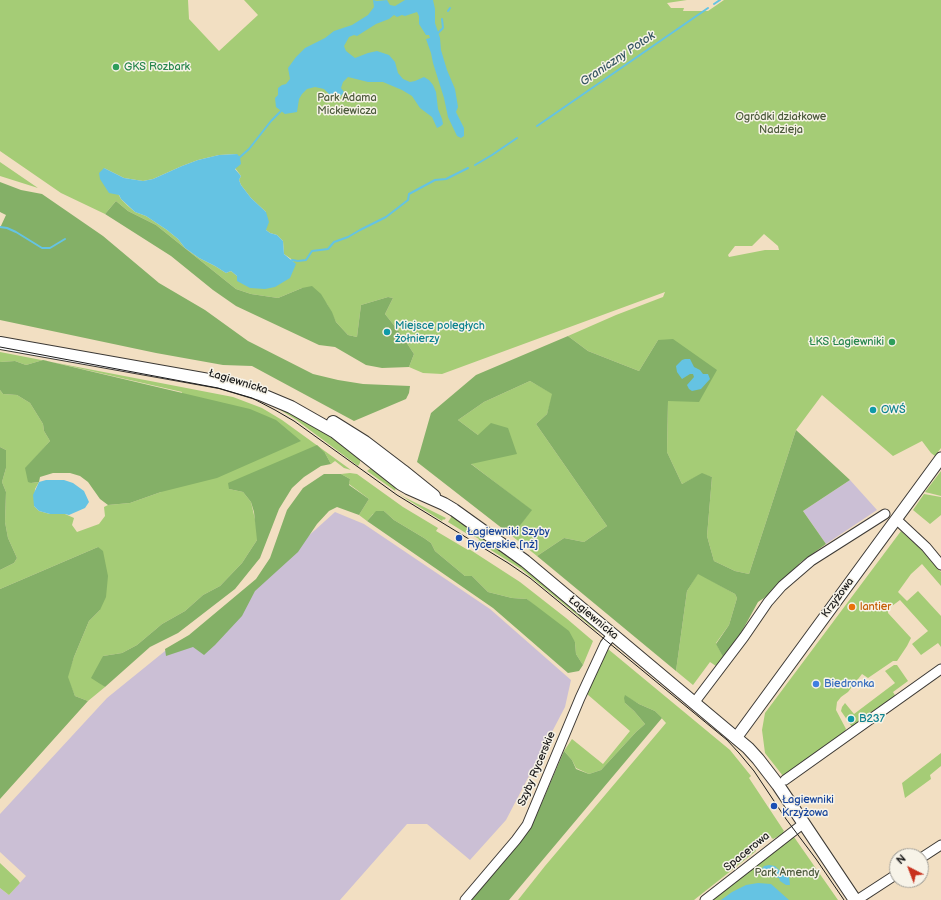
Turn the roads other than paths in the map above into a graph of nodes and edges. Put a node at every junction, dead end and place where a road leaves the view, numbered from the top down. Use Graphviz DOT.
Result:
graph roads {
  1 [pos="0,336"];
  2 [pos="0,342"];
  3 [pos="941,458"];
  4 [pos="444,504"];
  5 [pos="885,514"];
  6 [pos="896,519"];
  7 [pos="941,565"];
  8 [pos="612,635"];
  9 [pos="941,668"];
  10 [pos="694,703"];
  11 [pos="736,738"];
  12 [pos="785,780"];
  13 [pos="804,823"];
  14 [pos="941,845"];
  15 [pos="929,853"];
  16 [pos="889,879"];
  17 [pos="465,900"];
  18 [pos="705,900"];
  19 [pos="856,900"];
  1 -- 4 [label="main road, Łagiewnicka"];
  2 -- 4 [label="main road, Łagiewnicka"];
  3 -- 6 [label="street, Krzyżowa"];
  4 -- 8 [label="main road, Łagiewnicka"];
  5 -- 10 [label="street"];
  6 -- 7 [label="street"];
  6 -- 11 [label="street, Krzyżowa"];
  8 -- 10 [label="main road, Łagiewnicka"];
  8 -- 17 [label="street, Szyby Rycerskie"];
  9 -- 12 [label="street"];
  10 -- 11 [label="main road, Łagiewnicka"];
  11 -- 13 [label="main road, Łagiewnicka"];
  13 -- 18 [label="street, Spacerowa"];
  13 -- 19 [label="main road, Łagiewnicka"];
  14 -- 15 [label="street"];
  16 -- 19 [label="street"];
}
